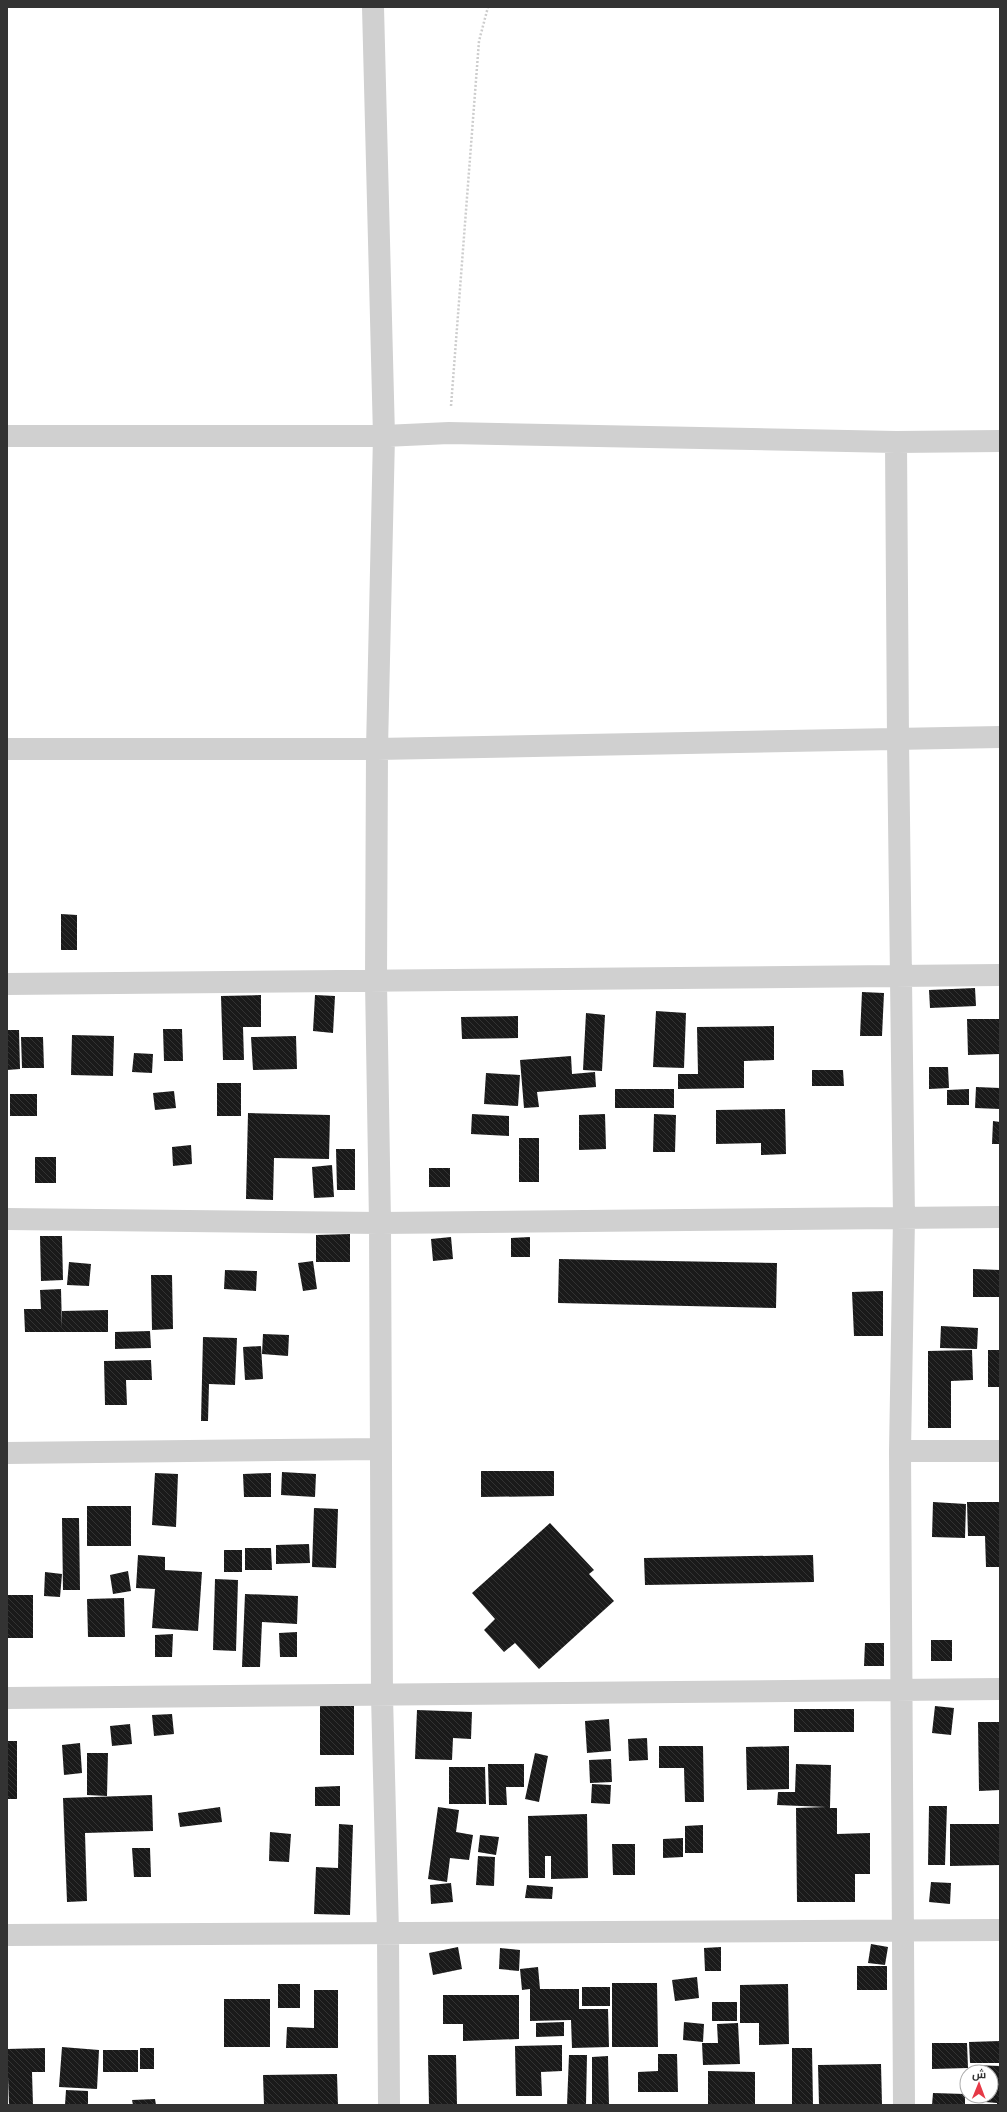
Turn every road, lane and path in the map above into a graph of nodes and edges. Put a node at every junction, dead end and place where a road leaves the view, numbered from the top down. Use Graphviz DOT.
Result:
graph roads {
  1 [pos="373,7"];
  2 [pos="488,7"];
  3 [pos="449,433"];
  4 [pos="7,436"];
  5 [pos="384,436"];
  6 [pos="1000,441"];
  7 [pos="896,442"];
  8 [pos="1000,737"];
  9 [pos="898,739"];
  10 [pos="7,748"];
  11 [pos="376,749"];
  12 [pos="902,974"];
  13 [pos="1000,974"];
  14 [pos="376,982"];
  15 [pos="7,984"];
  16 [pos="1000,1217"];
  17 [pos="904,1218"];
  18 [pos="7,1219"];
  19 [pos="380,1223"];
  20 [pos="380,1449"];
  21 [pos="900,1451"];
  22 [pos="1000,1451"];
  23 [pos="7,1453"];
  24 [pos="1000,1689"];
  25 [pos="901,1690"];
  26 [pos="382,1696"];
  27 [pos="7,1698"];
  28 [pos="902,1930"];
  29 [pos="1000,1930"];
  30 [pos="388,1932"];
  31 [pos="7,1935"];
  32 [pos="389,2105"];
  33 [pos="904,2105"];
  1 -- 5 [label="street"];
  2 -- 3 [label="path"];
  3 -- 5 [label="street"];
  3 -- 7 [label="street"];
  4 -- 5 [label="street"];
  5 -- 11 [label="street"];
  6 -- 7 [label="street"];
  7 -- 9 [label="street"];
  8 -- 9 [label="street"];
  9 -- 11 [label="street"];
  9 -- 12 [label="street"];
  10 -- 11 [label="street"];
  11 -- 14 [label="street"];
  12 -- 13 [label="street"];
  12 -- 14 [label="street"];
  12 -- 17 [label="street"];
  14 -- 15 [label="street"];
  14 -- 19 [label="street"];
  16 -- 17 [label="street"];
  17 -- 19 [label="street"];
  17 -- 21 [label="street"];
  18 -- 19 [label="street"];
  19 -- 20 [label="street"];
  20 -- 23 [label="street"];
  20 -- 26 [label="street"];
  21 -- 22 [label="street"];
  21 -- 25 [label="street"];
  24 -- 25 [label="street"];
  25 -- 26 [label="street"];
  25 -- 28 [label="street"];
  26 -- 27 [label="street"];
  26 -- 30 [label="street"];
  28 -- 29 [label="street"];
  28 -- 30 [label="street"];
  28 -- 33 [label="street"];
  30 -- 31 [label="street"];
  30 -- 32 [label="street"];
}
